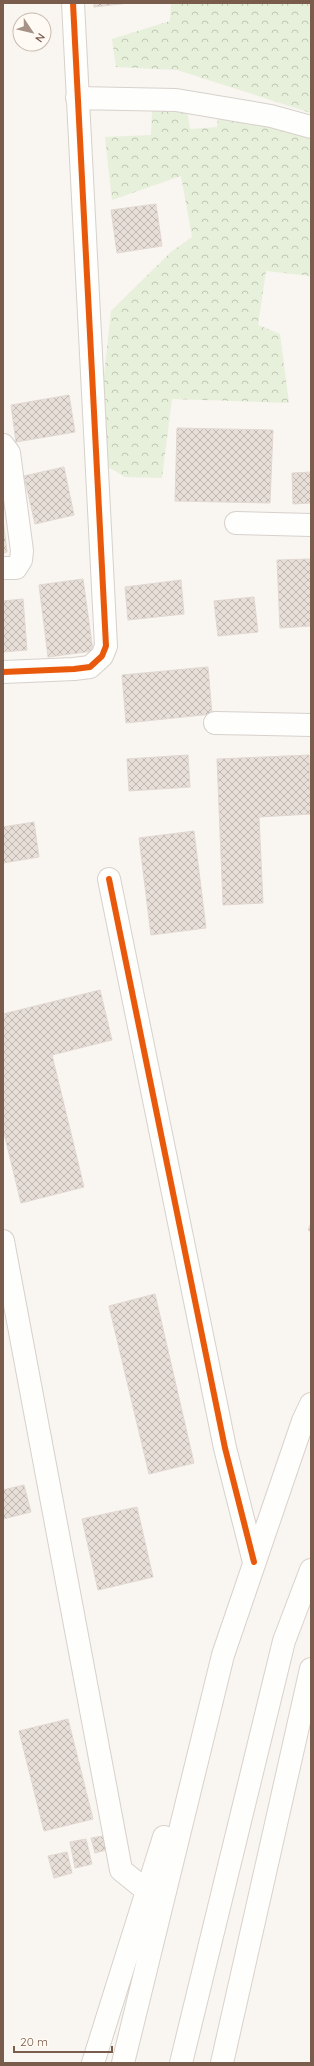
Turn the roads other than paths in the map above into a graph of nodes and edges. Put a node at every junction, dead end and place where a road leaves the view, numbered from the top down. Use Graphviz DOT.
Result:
graph roads {
  1 [pos="73,3"];
  2 [pos="77,98"];
  3 [pos="311,128"];
  4 [pos="3,445"];
  5 [pos="236,523"];
  6 [pos="311,525"];
  7 [pos="3,568"];
  8 [pos="3,672"];
  9 [pos="216,723"];
  10 [pos="311,725"];
  11 [pos="109,880"];
  12 [pos="3,1240"];
  13 [pos="311,1404"];
  14 [pos="254,1562"];
  15 [pos="311,1570"];
  16 [pos="223,1655"];
  17 [pos="311,1669"];
  18 [pos="147,1891"];
  19 [pos="93,2063"];
  20 [pos="122,2063"];
  21 [pos="181,2063"];
  22 [pos="222,2063"];
  1 -- 2 [label="street"];
  2 -- 3 [label="street"];
  2 -- 8 [label="street"];
  4 -- 7 [label="street"];
  5 -- 6 [label="street"];
  9 -- 10 [label="street"];
  11 -- 14 [label="street"];
  12 -- 18 [label="street"];
  13 -- 14 [label="street"];
  14 -- 16 [label="street"];
  15 -- 21 [label="street"];
  16 -- 18 [label="street"];
  16 -- 20 [label="street"];
  17 -- 22 [label="street"];
  18 -- 19 [label="street"];
}
